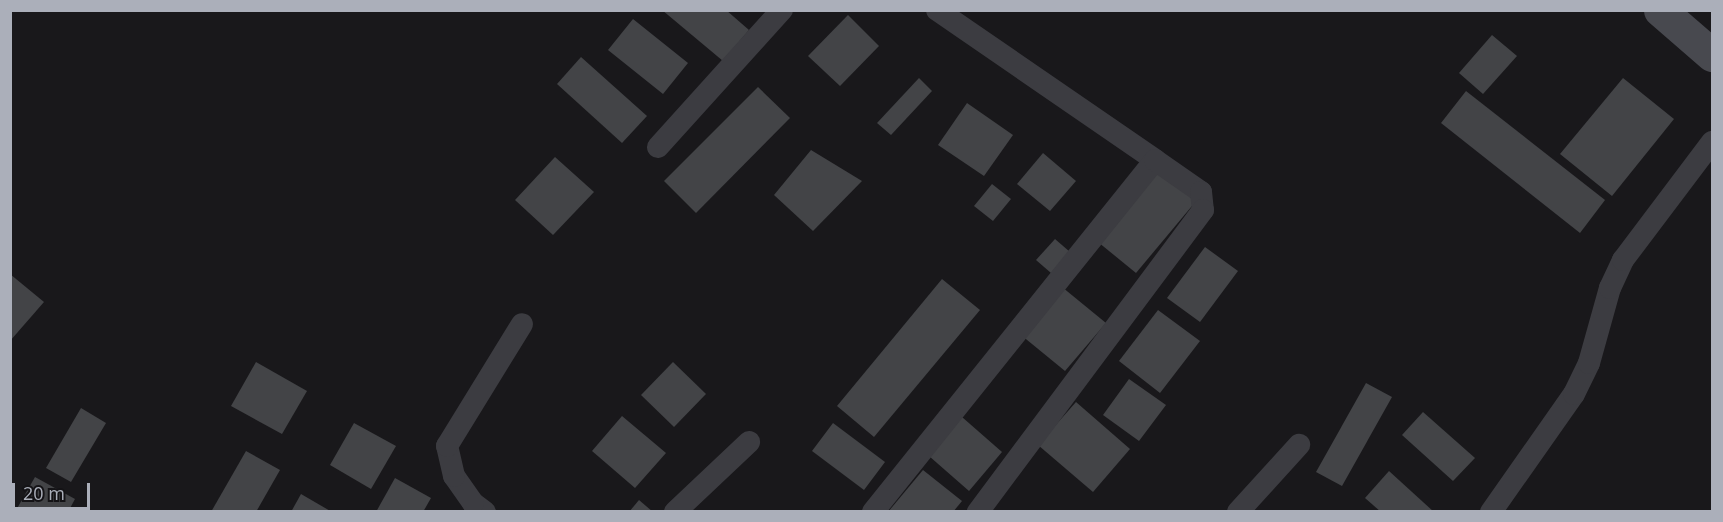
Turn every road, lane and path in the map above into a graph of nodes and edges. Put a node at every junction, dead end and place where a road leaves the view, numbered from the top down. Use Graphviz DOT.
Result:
graph roads {
  1 [pos="782,10"];
  2 [pos="937,10"];
  3 [pos="1660,10"];
  4 [pos="1713,55"];
  5 [pos="1713,142"];
  6 [pos="658,147"];
  7 [pos="1155,160"];
  8 [pos="522,324"];
  9 [pos="749,442"];
  10 [pos="1299,445"];
  11 [pos="485,512"];
  12 [pos="675,512"];
  13 [pos="873,512"];
  14 [pos="978,512"];
  15 [pos="1238,512"];
  16 [pos="1491,512"];
  1 -- 6 [label="street"];
  2 -- 7 [label="street"];
  3 -- 4 [label="street"];
  5 -- 16 [label="street"];
  7 -- 13 [label="street"];
  7 -- 14 [label="street"];
  8 -- 11 [label="street"];
  9 -- 12 [label="street"];
  10 -- 15 [label="street"];
}
